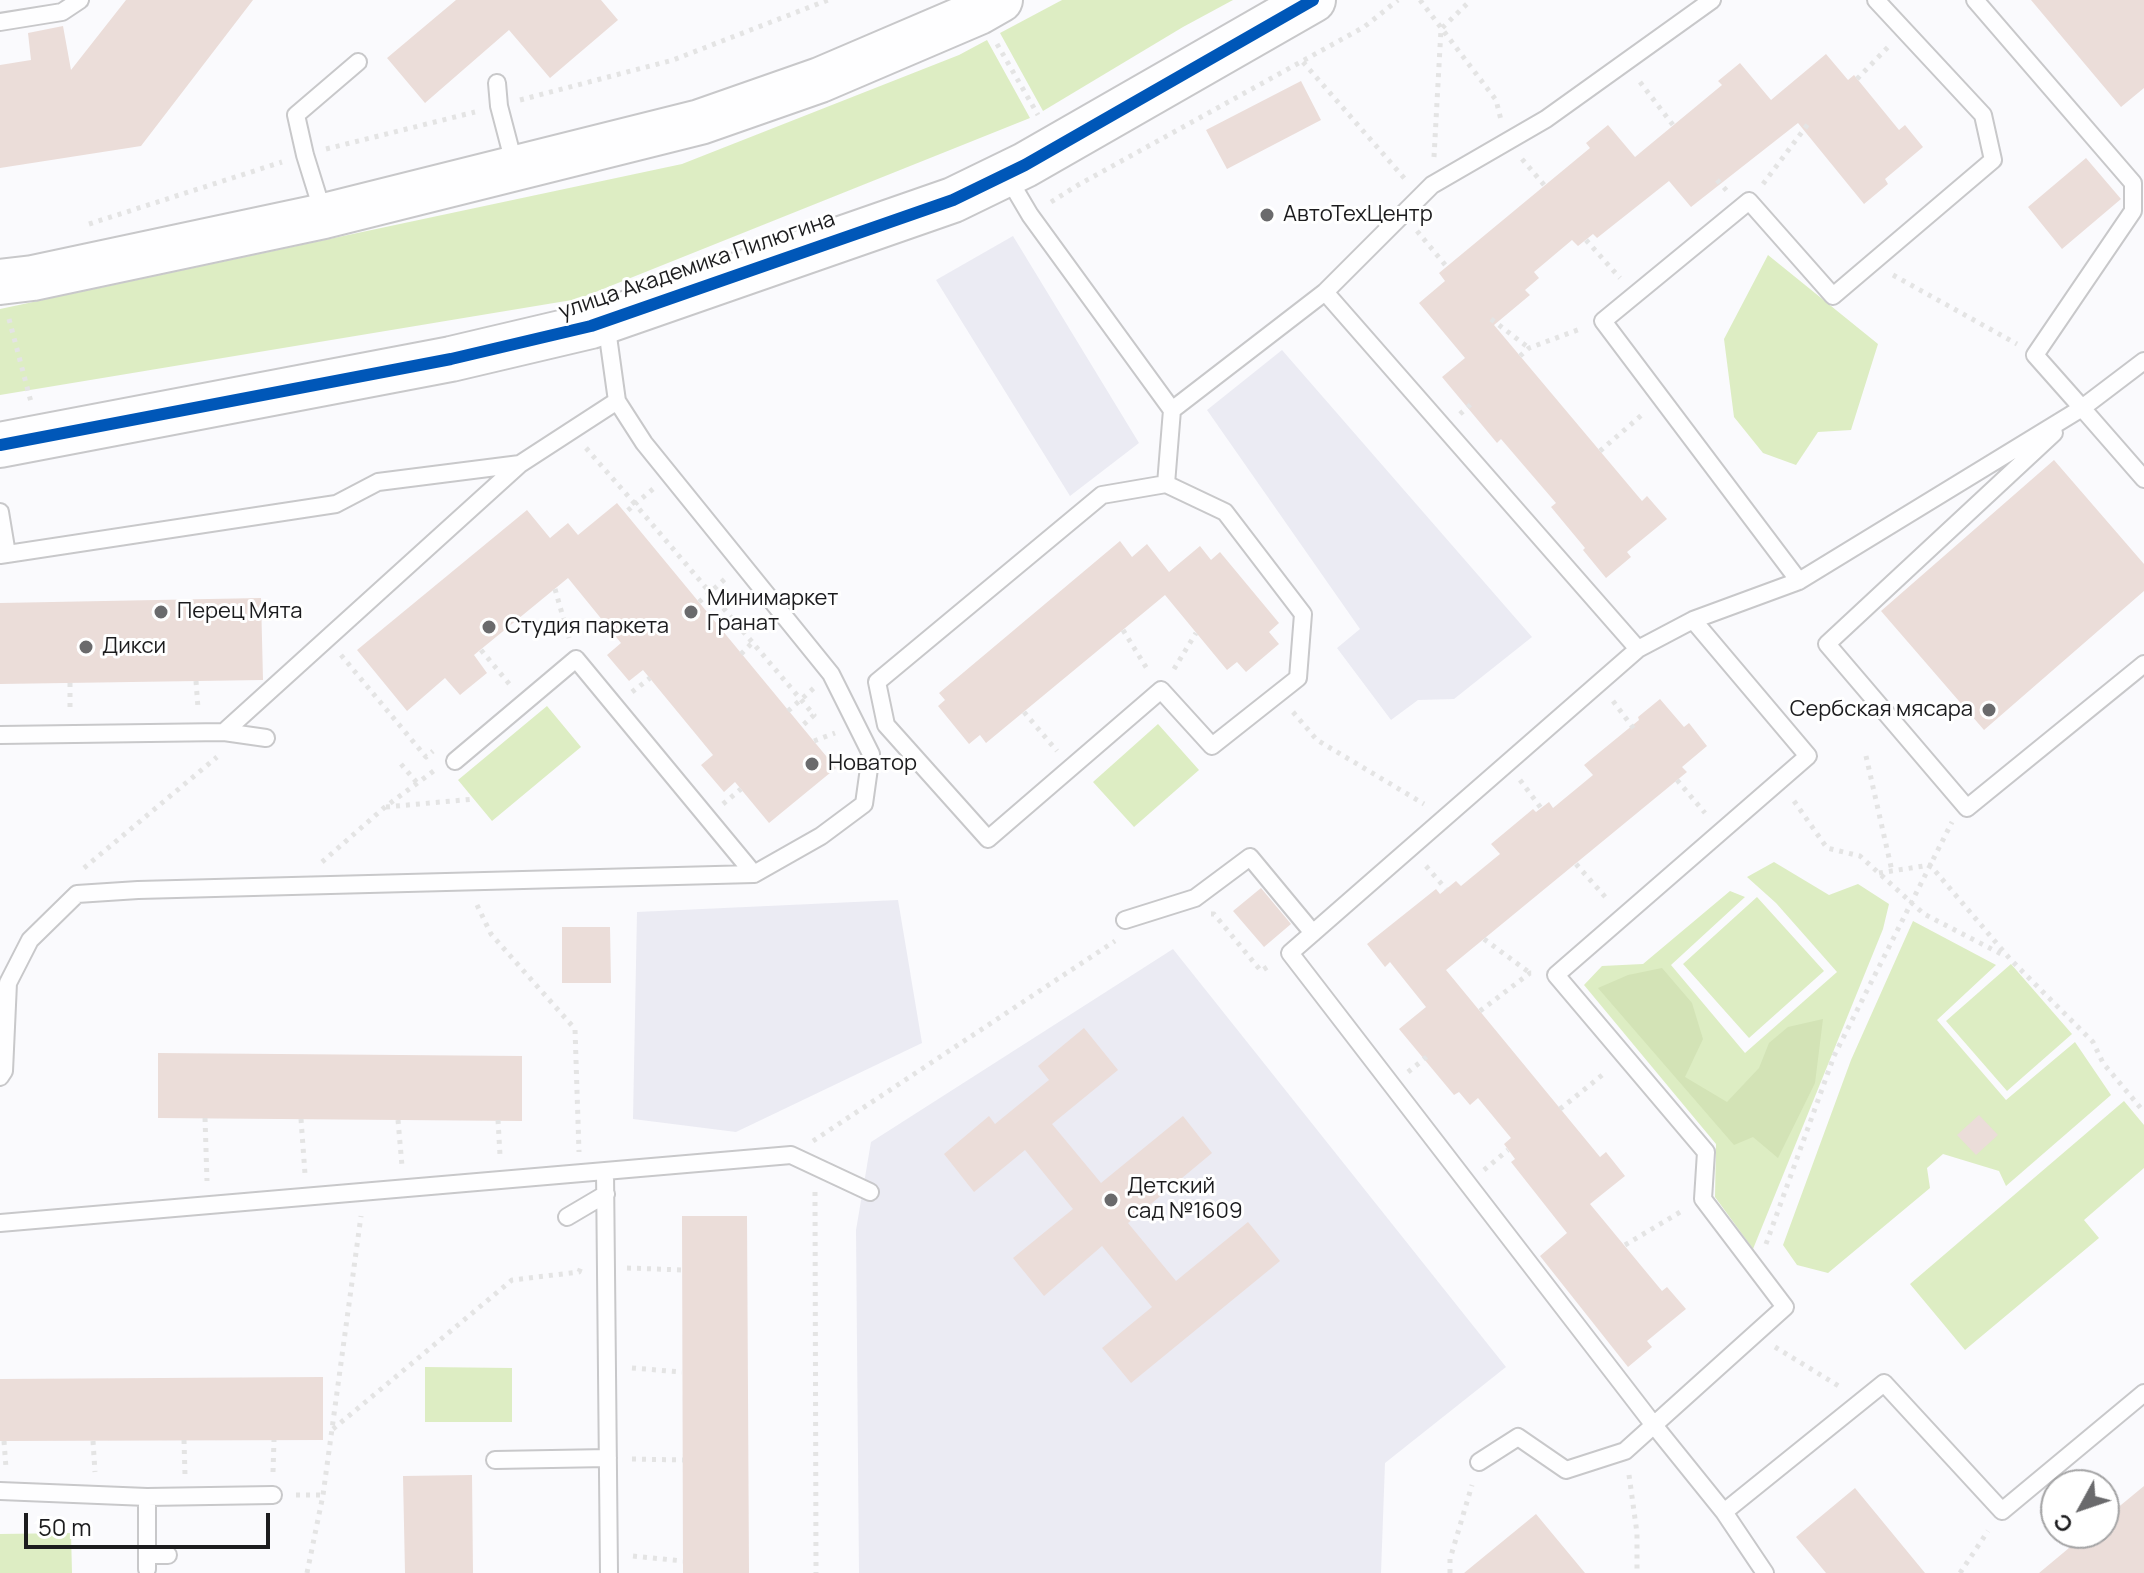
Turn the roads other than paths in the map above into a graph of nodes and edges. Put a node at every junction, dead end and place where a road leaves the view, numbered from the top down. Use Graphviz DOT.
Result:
graph roads {
  1 [pos="80,0"];
  2 [pos="1313,0"];
  3 [pos="1712,0"];
  4 [pos="1876,0"];
  5 [pos="1975,0"];
  6 [pos="996,16"];
  7 [pos="0,22"];
  8 [pos="358,62"];
  9 [pos="497,83"];
  10 [pos="516,168"];
  11 [pos="1006,175"];
  12 [pos="2138,179"];
  13 [pos="324,216"];
  14 [pos="4,281"];
  15 [pos="1325,292"];
  16 [pos="606,321"];
  17 [pos="2144,361"];
  18 [pos="617,401"];
  19 [pos="2082,408"];
  20 [pos="1172,410"];
  21 [pos="0,445"];
  22 [pos="520,464"];
  23 [pos="2144,479"];
  24 [pos="1166,484"];
  25 [pos="0,512"];
  26 [pos="4,555"];
  27 [pos="1799,581"];
  28 [pos="1693,620"];
  29 [pos="1638,649"];
  30 [pos="2144,664"];
  31 [pos="224,732"];
  32 [pos="0,735"];
  33 [pos="266,738"];
  34 [pos="455,761"];
  35 [pos="754,874"];
  36 [pos="1125,920"];
  37 [pos="1313,933"];
  38 [pos="0,967"];
  39 [pos="8,983"];
  40 [pos="0,1077"];
  41 [pos="605,1171"];
  42 [pos="870,1192"];
  43 [pos="606,1194"];
  44 [pos="567,1217"];
  45 [pos="0,1223"];
  46 [pos="2144,1393"];
  47 [pos="1653,1424"];
  48 [pos="608,1458"];
  49 [pos="495,1460"];
  50 [pos="1479,1462"];
  51 [pos="0,1491"];
  52 [pos="273,1495"];
  53 [pos="147,1497"];
  54 [pos="1724,1512"];
  55 [pos="168,1555"];
  56 [pos="609,1573"];
  57 [pos="1765,1573"];
  1 -- 7 [label="lane"];
  2 -- 11 [label="street, улица Академика Пилюгина"];
  3 -- 15 [label="lane"];
  4 -- 27 [label="lane"];
  5 -- 12 [label="lane"];
  6 -- 10 [label="street"];
  8 -- 13 [label="lane"];
  9 -- 10 [label="lane"];
  10 -- 13 [label="street"];
  11 -- 16 [label="street, улица Академика Пилюгина"];
  11 -- 20 [label="lane"];
  12 -- 19 [label="lane"];
  13 -- 14 [label="street"];
  15 -- 20 [label="lane"];
  15 -- 29 [label="lane"];
  16 -- 18 [label="lane"];
  16 -- 21 [label="street, улица Академика Пилюгина"];
  17 -- 19 [label="lane"];
  18 -- 22 [label="lane"];
  18 -- 35 [label="lane"];
  19 -- 23 [label="lane"];
  19 -- 27 [label="lane"];
  19 -- 30 [label="lane"];
  20 -- 24 [label="lane"];
  22 -- 26 [label="lane"];
  22 -- 31 [label="lane"];
  24 -- 24 [label="lane"];
  25 -- 26 [label="lane"];
  27 -- 28 [label="lane"];
  28 -- 29 [label="lane"];
  28 -- 47 [label="lane"];
  29 -- 37 [label="lane"];
  31 -- 32 [label="lane"];
  31 -- 33 [label="lane"];
  34 -- 35 [label="lane"];
  35 -- 39 [label="lane"];
  36 -- 37 [label="lane"];
  37 -- 47 [label="lane"];
  38 -- 39 [label="lane"];
  39 -- 40 [label="lane"];
  41 -- 42 [label="lane"];
  41 -- 43 [label="lane"];
  41 -- 45 [label="lane"];
  43 -- 44 [label="lane"];
  43 -- 48 [label="lane"];
  46 -- 54 [label="lane"];
  47 -- 50 [label="lane"];
  47 -- 54 [label="lane"];
  48 -- 49 [label="lane"];
  48 -- 56 [label="lane"];
  51 -- 53 [label="lane"];
  52 -- 53 [label="lane"];
  53 -- 55 [label="lane"];
  54 -- 57 [label="lane"];
}
